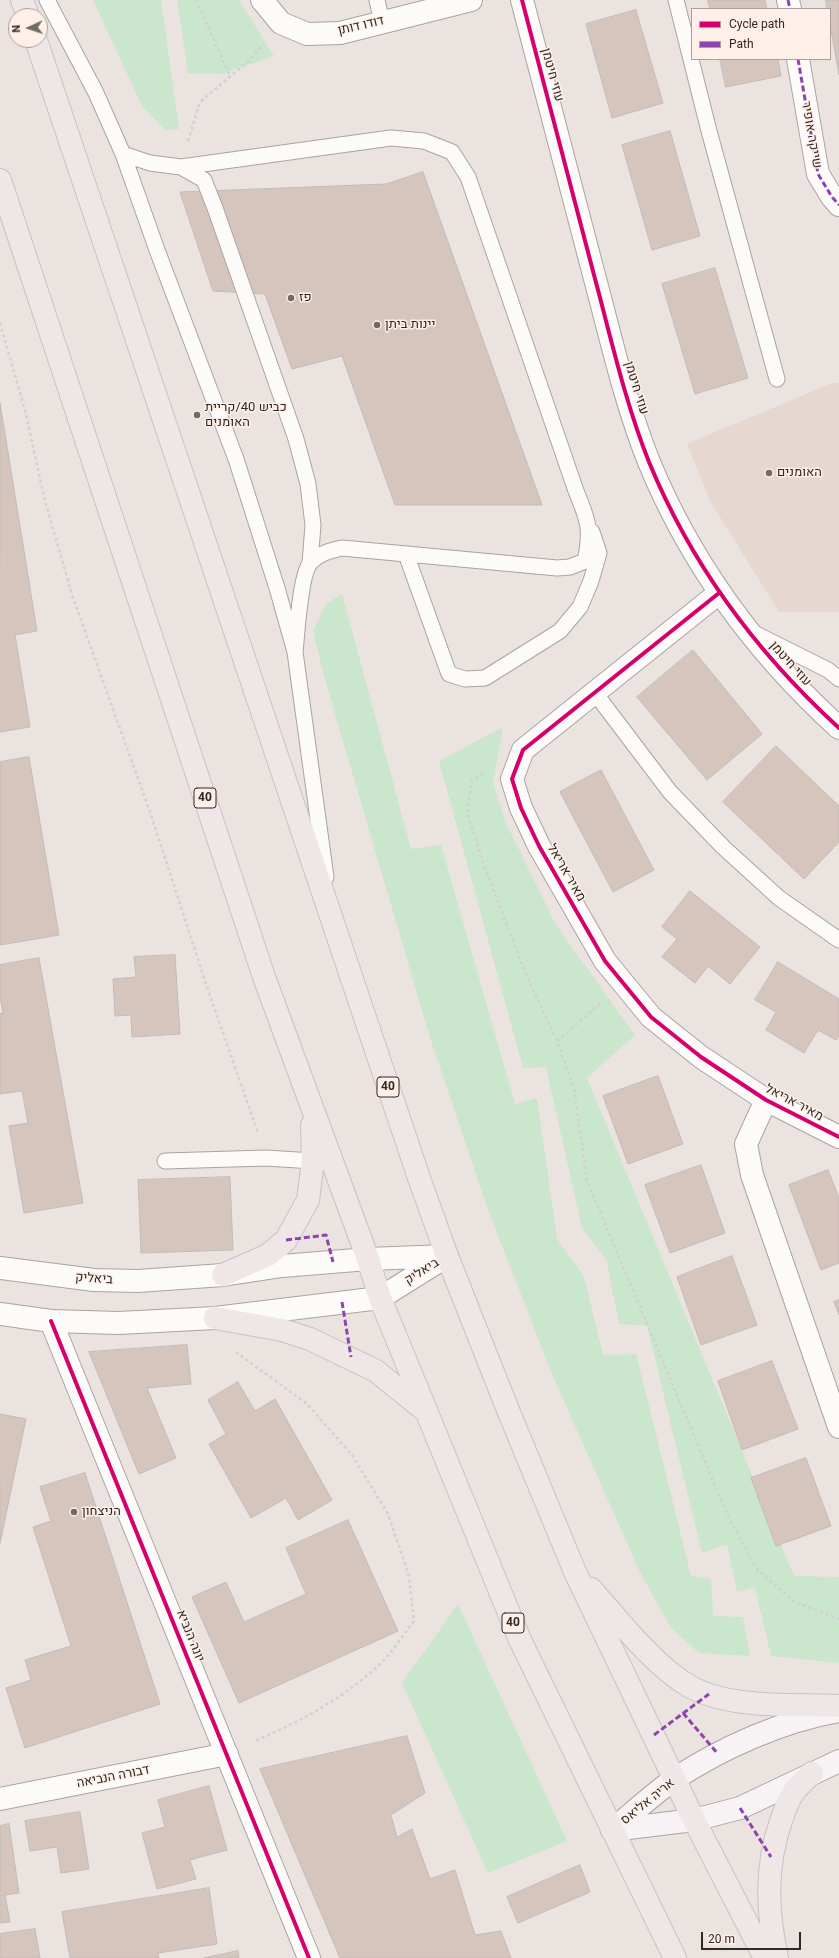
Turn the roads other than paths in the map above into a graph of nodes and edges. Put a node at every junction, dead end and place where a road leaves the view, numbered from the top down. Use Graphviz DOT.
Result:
graph roads {
  1 [pos="47,0"];
  2 [pos="262,0"];
  3 [pos="377,0"];
  4 [pos="471,0"];
  5 [pos="522,0"];
  6 [pos="676,0"];
  7 [pos="382,22"];
  8 [pos="39,48"];
  9 [pos="691,60"];
  10 [pos="691,60"];
  11 [pos="798,60"];
  12 [pos="123,154"];
  13 [pos="180,167"];
  14 [pos="0,180"];
  15 [pos="839,205"];
  16 [pos="777,379"];
  17 [pos="588,520"];
  18 [pos="406,554"];
  19 [pos="310,563"];
  20 [pos="720,593"];
  21 [pos="746,629"];
  22 [pos="295,652"];
  23 [pos="839,679"];
  24 [pos="595,693"];
  25 [pos="839,728"];
  26 [pos="331,918"];
  27 [pos="839,940"];
  28 [pos="766,1100"];
  29 [pos="312,1108"];
  30 [pos="839,1138"];
  31 [pos="165,1161"];
  32 [pos="313,1161"];
  33 [pos="447,1256"];
  34 [pos="368,1258"];
  35 [pos="4,1265"];
  36 [pos="223,1275"];
  37 [pos="380,1298"];
  38 [pos="0,1314"];
  39 [pos="215,1318"];
  40 [pos="51,1321"];
  41 [pos="426,1411"];
  42 [pos="839,1427"];
  43 [pos="575,1572"];
  44 [pos="839,1706"];
  45 [pos="839,1711"];
  46 [pos="227,1754"];
  47 [pos="839,1761"];
  48 [pos="812,1773"];
  49 [pos="675,1779"];
  50 [pos="0,1799"];
  51 [pos="694,1820"];
  52 [pos="612,1830"];
  53 [pos="309,1958"];
  54 [pos="675,1958"];
  55 [pos="765,1958"];
  56 [pos="776,1958"];
  1 -- 12 [label="lane"];
  2 -- 7 [label="street, דודו דותן"];
  3 -- 7 [label="lane"];
  4 -- 7 [label="street, דודו דותן"];
  5 -- 20 [label="street, עוזי חיטמן"];
  6 -- 10 [label="lane"];
  8 -- 26 [label="highway, 40"];
  9 -- 16 [label="lane"];
  11 -- 15 [label="street, שייקה אופיר"];
  12 -- 13 [label="lane"];
  12 -- 22 [label="lane"];
  13 -- 17 [label="lane"];
  13 -- 19 [label="lane"];
  14 -- 29 [label="highway, 40"];
  17 -- 18 [label="lane"];
  17 -- 18 [label="lane"];
  18 -- 19 [label="lane"];
  19 -- 22 [label="lane"];
  20 -- 21 [label="street, עוזי חיטמן"];
  20 -- 24 [label="street, מאיר אריאל"];
  21 -- 23 [label="lane"];
  21 -- 25 [label="street, עוזי חיטמן"];
  22 -- 26 [label="lane"];
  24 -- 27 [label="lane"];
  24 -- 28 [label="street, מאיר אריאל"];
  26 -- 33 [label="highway, 40"];
  28 -- 30 [label="street, מאיר אריאל"];
  28 -- 42 [label="street"];
  29 -- 32 [label="highway"];
  29 -- 34 [label="highway, 40"];
  31 -- 32 [label="lane"];
  32 -- 36 [label="highway"];
  33 -- 34 [label="street, ביאליק"];
  33 -- 37 [label="street, ביאליק"];
  33 -- 43 [label="highway, 40"];
  34 -- 36 [label="street, ביאליק"];
  34 -- 37 [label="highway, 40"];
  35 -- 36 [label="street, ביאליק"];
  37 -- 39 [label="street, ביאליק"];
  37 -- 41 [label="highway, 40"];
  38 -- 40 [label="street, ביאליק"];
  39 -- 40 [label="street, ביאליק"];
  39 -- 41 [label="highway"];
  40 -- 46 [label="street, יונה הנביא"];
  41 -- 52 [label="highway, 40"];
  43 -- 44 [label="highway"];
  43 -- 49 [label="highway, 40"];
  45 -- 49 [label="main road, אריה אליאס"];
  46 -- 50 [label="street, דבורה הנביאה"];
  46 -- 53 [label="street, יונה הנביא"];
  47 -- 48 [label="main road, אריה אליאס"];
  48 -- 51 [label="main road, אריה אליאס"];
  48 -- 56 [label="highway"];
  49 -- 51 [label="highway, 40"];
  49 -- 52 [label="main road, אריה אליאס"];
  51 -- 52 [label="main road, אריה אליאס"];
  51 -- 55 [label="highway, 40"];
  52 -- 54 [label="highway, 40"];
}
